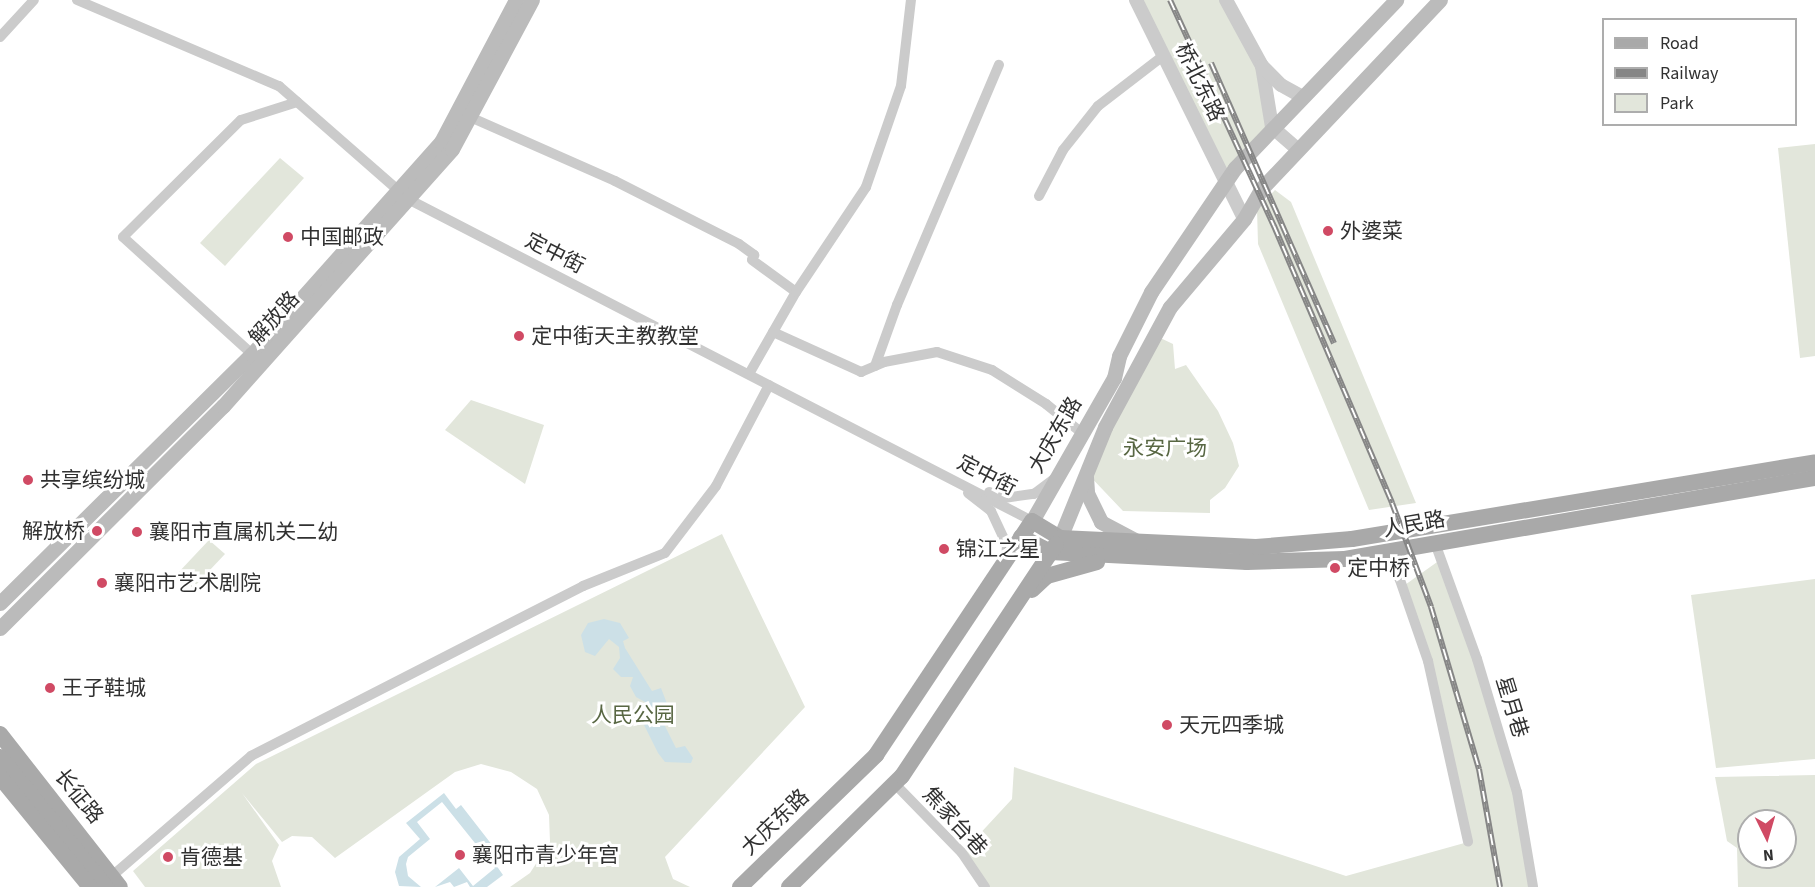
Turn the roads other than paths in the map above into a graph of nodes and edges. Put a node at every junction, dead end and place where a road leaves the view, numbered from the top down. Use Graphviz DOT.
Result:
graph roads {
  1 [pos="34,0"];
  2 [pos="77,0"];
  3 [pos="516,0"];
  4 [pos="532,0"];
  5 [pos="911,0"];
  6 [pos="1136,0"];
  7 [pos="1226,0"];
  8 [pos="1396,0"];
  9 [pos="1440,0"];
  10 [pos="0,37"];
  11 [pos="1163,56"];
  12 [pos="999,64"];
  13 [pos="1262,66"];
  14 [pos="1303,97"];
  15 [pos="297,102"];
  16 [pos="470,117"];
  17 [pos="1272,127"];
  18 [pos="1298,150"];
  19 [pos="1226,182"];
  20 [pos="403,195"];
  21 [pos="1039,196"];
  22 [pos="1244,219"];
  23 [pos="796,292"];
  24 [pos="773,332"];
  25 [pos="252,354"];
  26 [pos="875,366"];
  27 [pos="748,374"];
  28 [pos="769,385"];
  29 [pos="1082,434"];
  30 [pos="1815,462"];
  31 [pos="1085,471"];
  32 [pos="1056,477"];
  33 [pos="949,478"];
  34 [pos="1815,478"];
  35 [pos="1032,520"];
  36 [pos="1021,537"];
  37 [pos="1060,538"];
  38 [pos="1435,543"];
  39 [pos="1133,548"];
  40 [pos="1050,552"];
  41 [pos="1384,552"];
  42 [pos="1006,559"];
  43 [pos="0,603"];
  44 [pos="1012,610"];
  45 [pos="0,628"];
  46 [pos="0,734"];
  47 [pos="0,757"];
  48 [pos="0,777"];
  49 [pos="894,783"];
  50 [pos="0,795"];
  51 [pos="1468,842"];
  52 [pos="112,883"];
  53 [pos="76,887"];
  54 [pos="90,887"];
  55 [pos="740,887"];
  56 [pos="789,887"];
  57 [pos="985,887"];
  58 [pos="1533,887"];
  1 -- 10 [label="street"];
  2 -- 15 [label="street, 定中街"];
  3 -- 20 [label="main road, 解放路"];
  4 -- 16 [label="main road, 解放路"];
  5 -- 23 [label="street"];
  6 -- 11 [label="street, 桥北东路"];
  7 -- 13 [label="street"];
  8 -- 14 [label="main road, 大庆东路"];
  9 -- 18 [label="main road, 大庆东路"];
  11 -- 19 [label="street, 桥北东路"];
  11 -- 21 [label="street"];
  12 -- 26 [label="street"];
  13 -- 14 [label="street"];
  13 -- 17 [label="street"];
  14 -- 17 [label="main road, 大庆东路"];
  15 -- 20 [label="street, 定中街"];
  15 -- 25 [label="street"];
  16 -- 20 [label="main road, 解放路"];
  16 -- 23 [label="street"];
  17 -- 18 [label="street"];
  17 -- 19 [label="main road, 大庆东路"];
  18 -- 22 [label="main road, 大庆东路"];
  19 -- 22 [label="street, 桥北东路"];
  19 -- 29 [label="main road, 大庆东路"];
  20 -- 25 [label="main road, 解放路"];
  20 -- 27 [label="street, 定中街"];
  20 -- 45 [label="main road, 解放路"];
  22 -- 31 [label="main road, 大庆东路"];
  23 -- 24 [label="street"];
  24 -- 26 [label="street"];
  24 -- 27 [label="street"];
  25 -- 43 [label="main road, 解放路"];
  26 -- 29 [label="street"];
  27 -- 28 [label="street, 定中街"];
  28 -- 33 [label="street, 定中街"];
  28 -- 52 [label="street"];
  29 -- 32 [label="main road, 大庆东路"];
  30 -- 39 [label="main road, 人民路"];
  31 -- 37 [label="main road, 大庆东路"];
  31 -- 39 [label="main road"];
  32 -- 33 [label="street"];
  32 -- 35 [label="main road, 大庆东路"];
  33 -- 35 [label="street, 定中街"];
  33 -- 42 [label="street"];
  34 -- 38 [label="main road, 人民路"];
  35 -- 36 [label="main road, 大庆东路"];
  35 -- 37 [label="main road"];
  36 -- 40 [label="main road, 人民路"];
  36 -- 42 [label="main road, 大庆东路"];
  37 -- 39 [label="main road, 人民路"];
  37 -- 40 [label="main road, 大庆东路"];
  38 -- 41 [label="main road, 人民路"];
  38 -- 58 [label="street, 星月巷"];
  39 -- 40 [label="main road, 人民路"];
  39 -- 41 [label="main road, 人民路"];
  39 -- 44 [label="main road"];
  40 -- 44 [label="main road, 大庆东路"];
  41 -- 51 [label="street"];
  42 -- 55 [label="main road, 大庆东路"];
  44 -- 49 [label="main road, 大庆东路"];
  46 -- 52 [label="main road, 长征路"];
  47 -- 52 [label="main road"];
  48 -- 54 [label="main road"];
  49 -- 56 [label="main road, 大庆东路"];
  49 -- 57 [label="street, 焦家台巷"];
  50 -- 53 [label="main road"];
}
